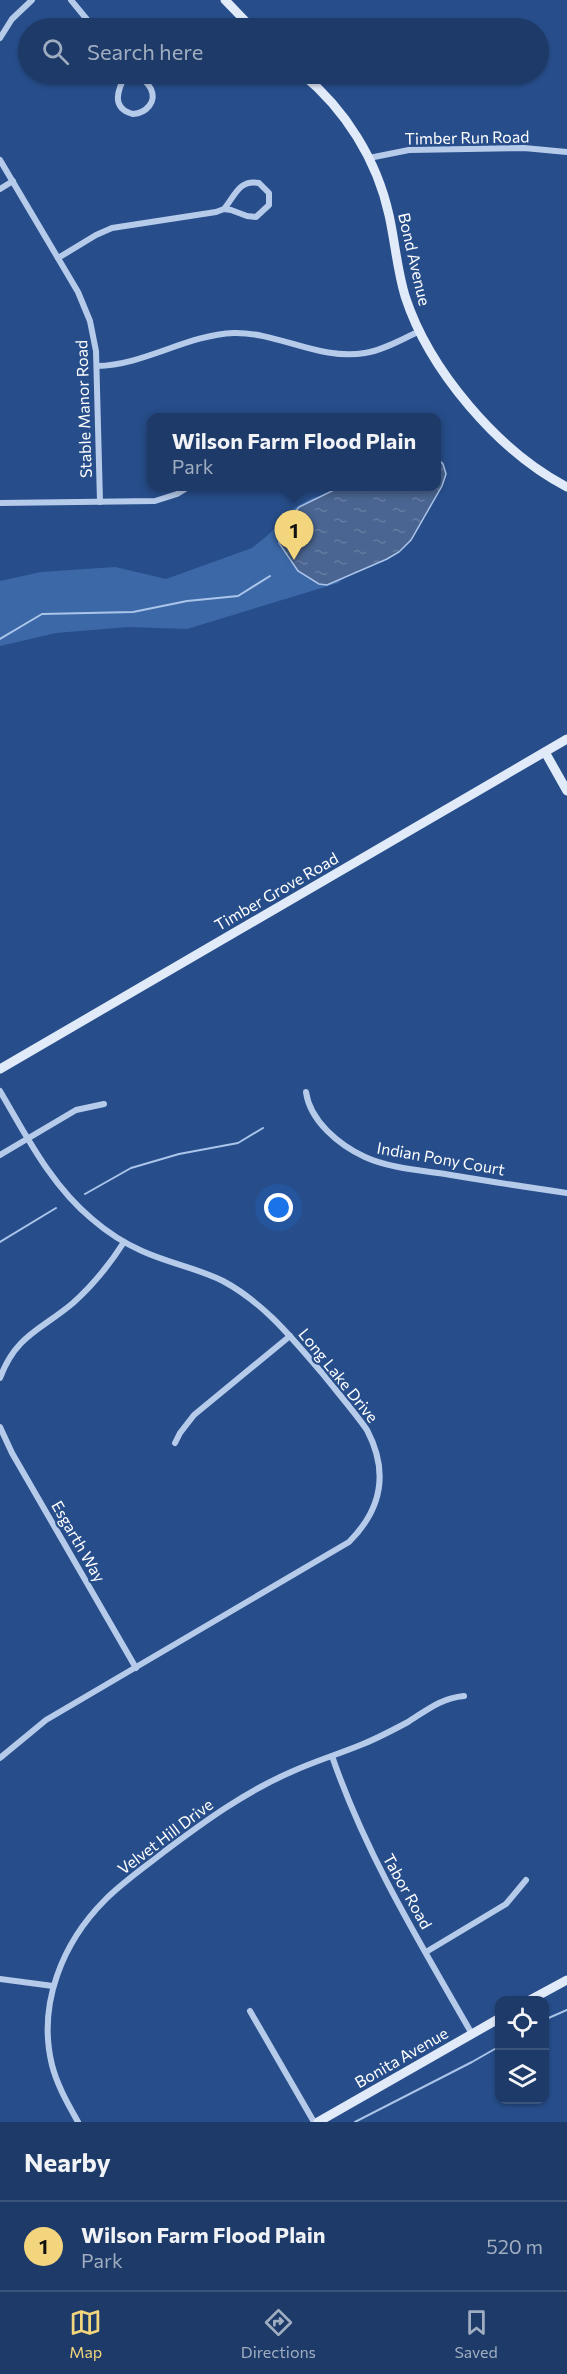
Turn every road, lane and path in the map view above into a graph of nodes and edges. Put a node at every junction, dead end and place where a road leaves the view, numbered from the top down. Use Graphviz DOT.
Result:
graph roads {
  1 [pos="32,0"];
  2 [pos="71,0"];
  3 [pos="225,0"];
  4 [pos="86,18"];
  5 [pos="242,18"];
  6 [pos="0,38"];
  7 [pos="121,84"];
  8 [pos="147,84"];
  9 [pos="312,84"];
  10 [pos="567,152"];
  11 [pos="369,158"];
  12 [pos="0,160"];
  13 [pos="13,182"];
  14 [pos="0,189"];
  15 [pos="224,209"];
  16 [pos="58,258"];
  17 [pos="420,331"];
  18 [pos="97,366"];
  19 [pos="567,488"];
  20 [pos="182,491"];
  21 [pos="100,502"];
  22 [pos="0,503"];
  23 [pos="567,739"];
  24 [pos="544,752"];
  25 [pos="567,790"];
  26 [pos="0,1069"];
  27 [pos="0,1091"];
  28 [pos="306,1092"];
  29 [pos="104,1104"];
  30 [pos="28,1139"];
  31 [pos="0,1155"];
  32 [pos="567,1193"];
  33 [pos="124,1242"];
  34 [pos="290,1336"];
  35 [pos="0,1378"];
  36 [pos="0,1426"];
  37 [pos="175,1443"];
  38 [pos="136,1668"];
  39 [pos="464,1696"];
  40 [pos="332,1756"];
  41 [pos="0,1758"];
  42 [pos="526,1880"];
  43 [pos="426,1952"];
  44 [pos="0,1979"];
  45 [pos="567,1980"];
  46 [pos="53,1986"];
  47 [pos="539,1996"];
  48 [pos="250,2011"];
  49 [pos="495,2021"];
  50 [pos="472,2034"];
  51 [pos="78,2122"];
  52 [pos="316,2122"];
  1 -- 6 [label="street"];
  2 -- 4 [label="street"];
  3 -- 5 [label="street"];
  7 -- 8 [label="street"];
  9 -- 11 [label="street, Bond Avenue"];
  10 -- 11 [label="street, Timber Run Road"];
  11 -- 17 [label="street, Bond Avenue"];
  12 -- 13 [label="street, Stable Manor Road"];
  13 -- 14 [label="street"];
  13 -- 16 [label="street, Stable Manor Road"];
  15 -- 15 [label="street"];
  15 -- 16 [label="street"];
  16 -- 18 [label="street, Stable Manor Road"];
  17 -- 18 [label="street"];
  17 -- 19 [label="street, Bond Avenue"];
  18 -- 21 [label="street, Stable Manor Road"];
  20 -- 21 [label="street"];
  21 -- 22 [label="street"];
  23 -- 24 [label="street, Timber Grove Road"];
  24 -- 25 [label="street"];
  24 -- 26 [label="street, Timber Grove Road"];
  27 -- 30 [label="street, Long Lake Drive"];
  28 -- 32 [label="street, Indian Pony Court"];
  29 -- 30 [label="street"];
  30 -- 31 [label="street"];
  30 -- 33 [label="street, Long Lake Drive"];
  33 -- 34 [label="street, Long Lake Drive"];
  33 -- 35 [label="street"];
  34 -- 37 [label="street"];
  34 -- 38 [label="street, Long Lake Drive"];
  36 -- 38 [label="street, Esgarth Way"];
  38 -- 41 [label="street, Long Lake Drive"];
  39 -- 40 [label="street, Velvet Hill Drive"];
  40 -- 43 [label="street, Tabor Road"];
  40 -- 46 [label="street, Velvet Hill Drive"];
  42 -- 43 [label="street"];
  43 -- 50 [label="street, Tabor Road"];
  44 -- 46 [label="street"];
  45 -- 47 [label="street"];
  46 -- 51 [label="street, Velvet Hill Drive"];
  48 -- 52 [label="street"];
  49 -- 50 [label="street, Bonita Avenue"];
  50 -- 52 [label="street, Bonita Avenue"];
}
